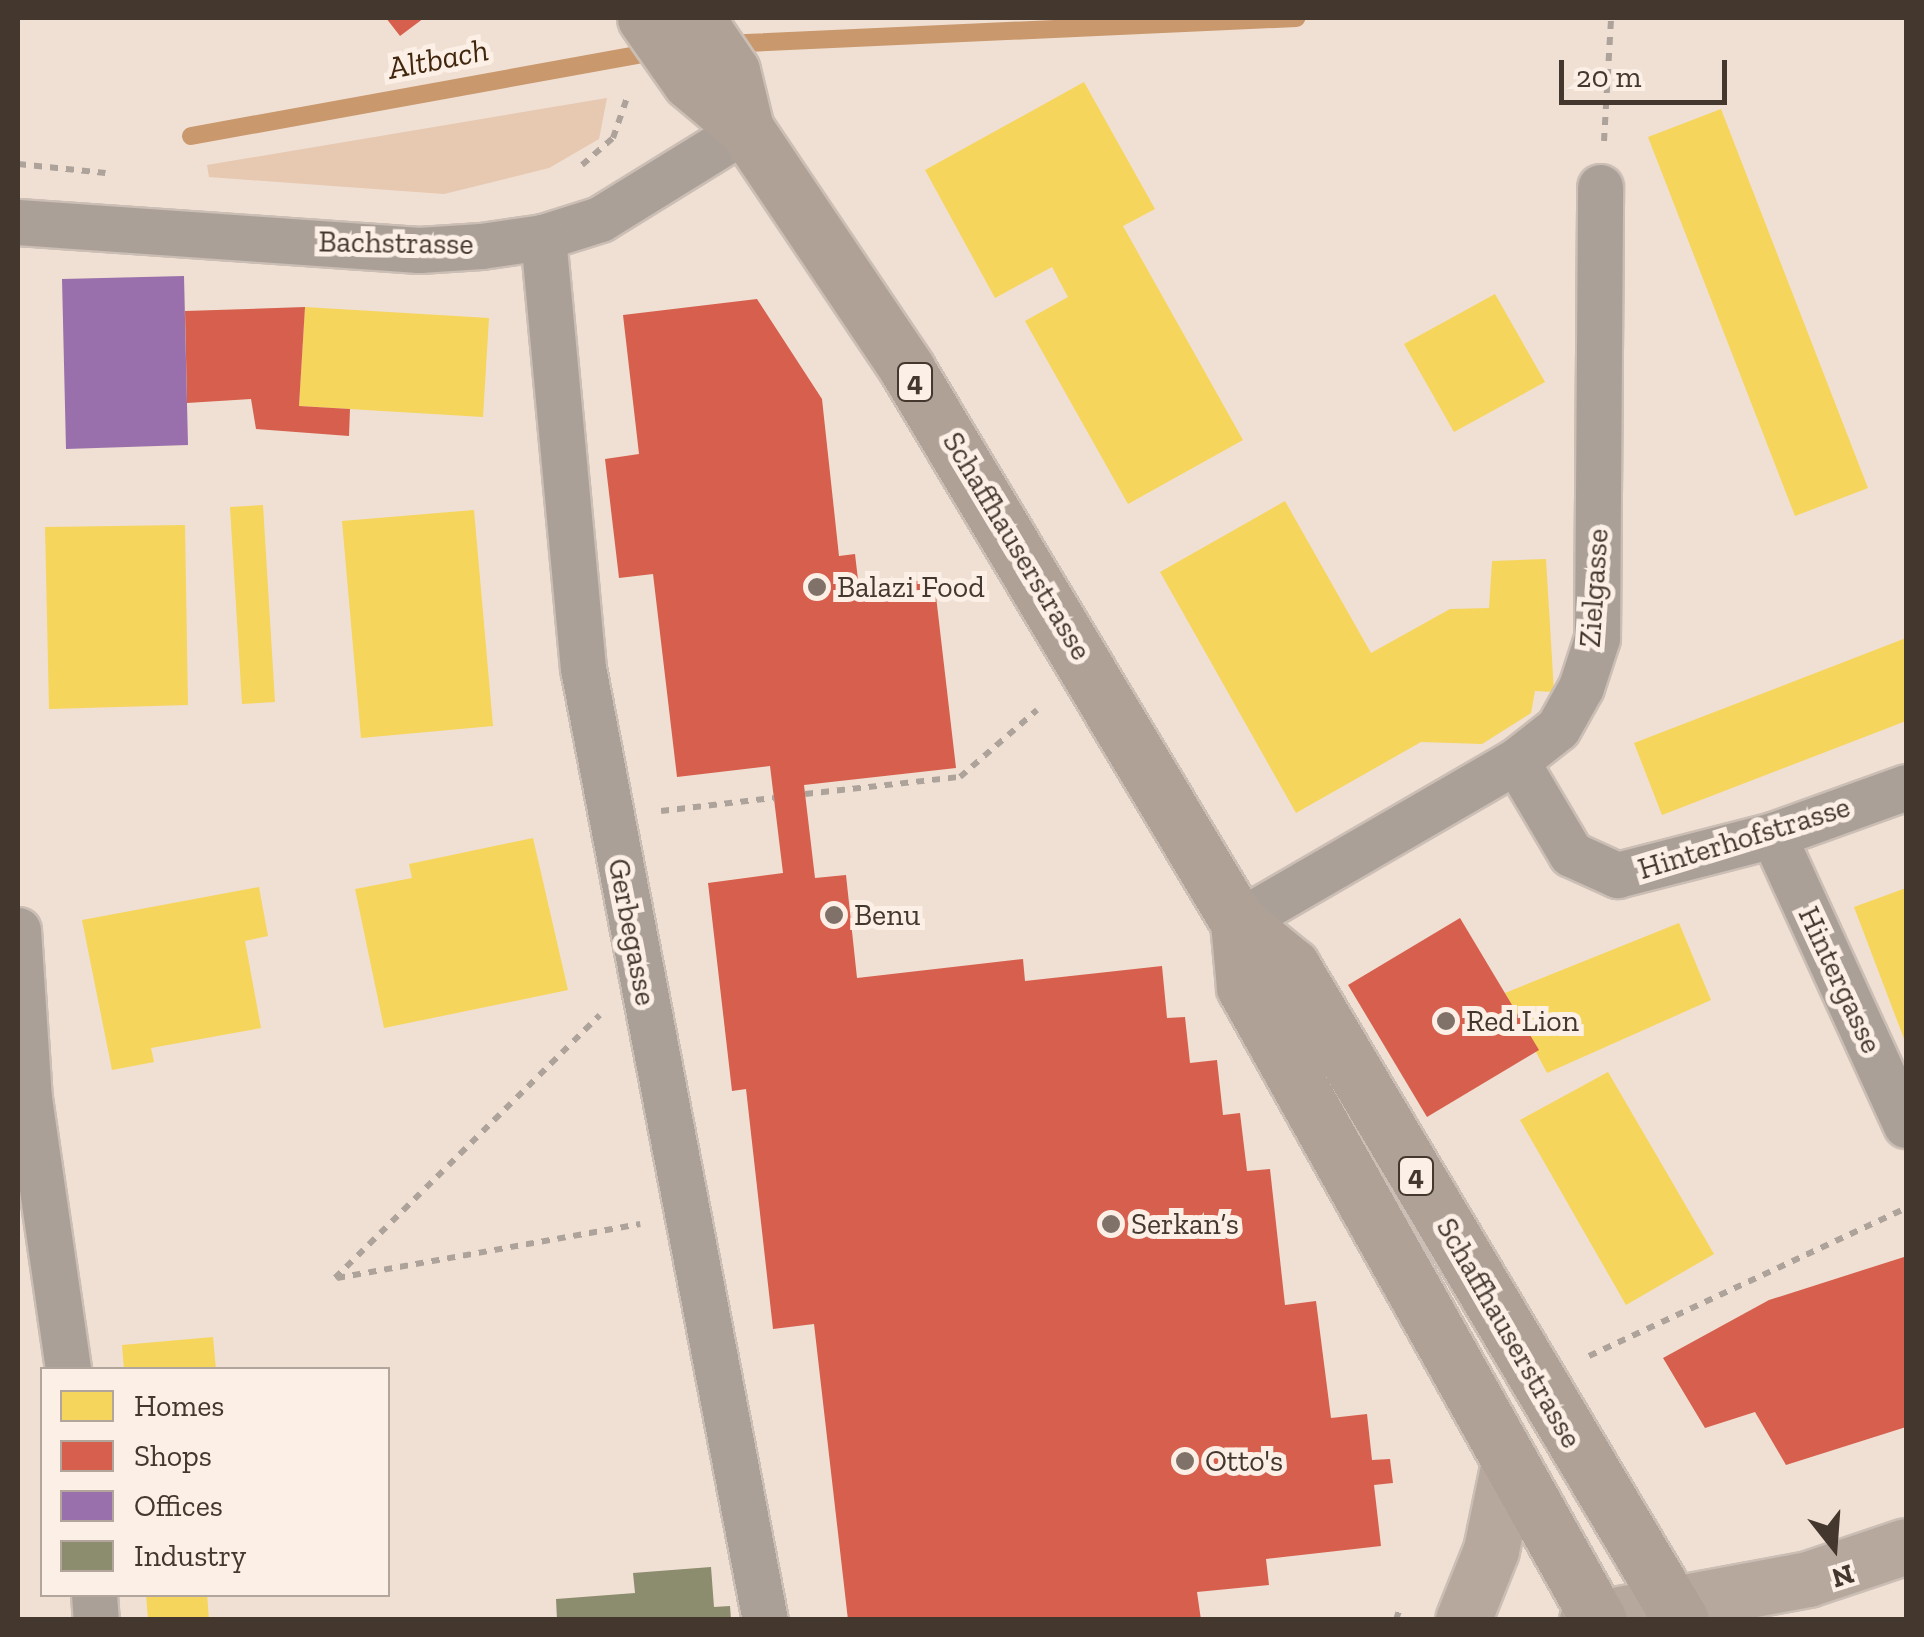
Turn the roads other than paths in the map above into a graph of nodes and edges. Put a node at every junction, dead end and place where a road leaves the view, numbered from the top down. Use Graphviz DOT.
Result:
graph roads {
  1 [pos="687,42"];
  2 [pos="746,129"];
  3 [pos="1600,187"];
  4 [pos="18,222"];
  5 [pos="543,237"];
  6 [pos="1516,761"];
  7 [pos="1906,787"];
  8 [pos="1773,835"];
  9 [pos="1238,922"];
  10 [pos="18,930"];
  11 [pos="1906,1125"];
  12 [pos="68,1367"];
  13 [pos="1508,1467"];
  14 [pos="1906,1546"];
  15 [pos="1676,1612"];
  16 [pos="1594,1619"];
  17 [pos="765,1620"];
  18 [pos="1462,1620"];
  1 -- 2 [label="main road, Schaffhauserstrasse / 4"];
  2 -- 5 [label="street, Bachstrasse"];
  2 -- 9 [label="main road, Schaffhauserstrasse / 4"];
  3 -- 6 [label="street, Zielgasse"];
  4 -- 5 [label="street, Bachstrasse"];
  5 -- 17 [label="street, Gerbegasse"];
  6 -- 8 [label="street, Hinterhofstrasse"];
  6 -- 9 [label="street, Zielgasse"];
  7 -- 8 [label="street, Hinterhofstrasse"];
  8 -- 11 [label="street, Hintergasse"];
  9 -- 13 [label="main road, Schaffhauserstrasse / 4"];
  9 -- 15 [label="main road, Schaffhauserstrasse / 4"];
  10 -- 12 [label="street"];
  13 -- 16 [label="main road, Schaffhauserstrasse / 4"];
  13 -- 18 [label="main road"];
  14 -- 15 [label="main road"];
  15 -- 16 [label="main road, Schaffhauserstrasse"];
}
